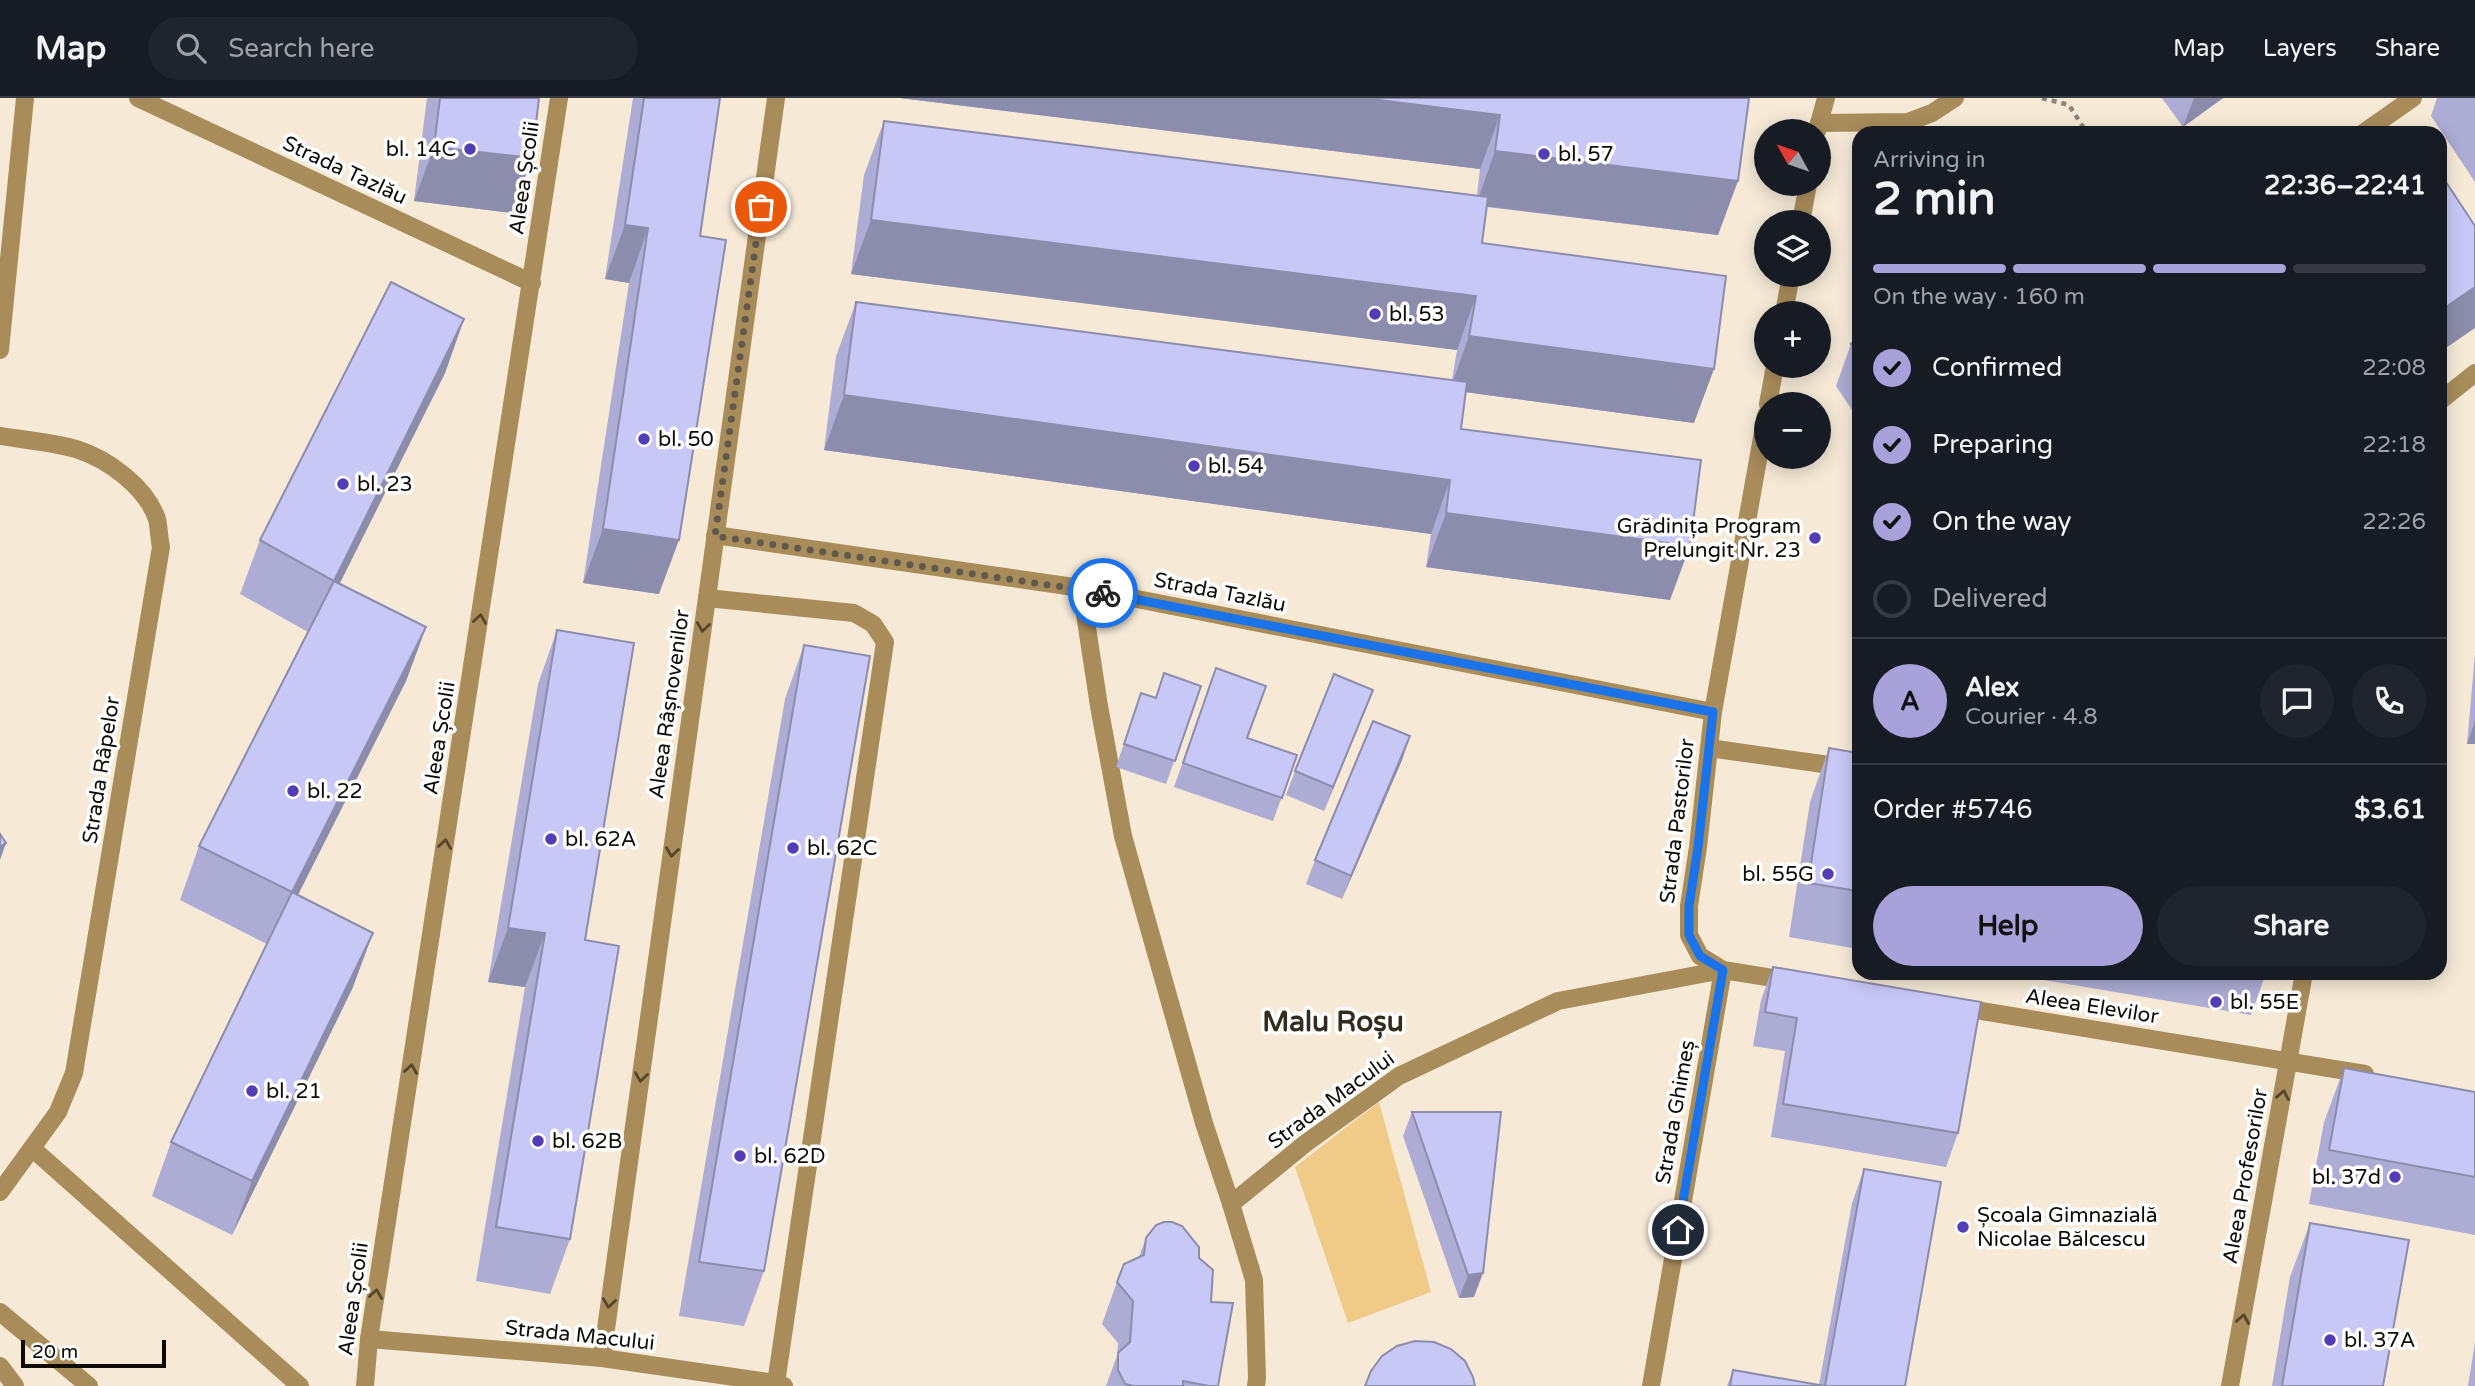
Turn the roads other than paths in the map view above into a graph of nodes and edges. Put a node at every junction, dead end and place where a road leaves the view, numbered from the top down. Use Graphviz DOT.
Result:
graph roads {
  1 [pos="25,98"];
  2 [pos="138,98"];
  3 [pos="559,98"];
  4 [pos="776,98"];
  5 [pos="1826,98"];
  6 [pos="1955,98"];
  7 [pos="2381,98"];
  8 [pos="2413,98"];
  9 [pos="2392,113"];
  10 [pos="1820,119"];
  11 [pos="1831,126"];
  12 [pos="2374,126"];
  13 [pos="532,283"];
  14 [pos="0,350"];
  15 [pos="2475,373"];
  16 [pos="2447,395"];
  17 [pos="0,436"];
  18 [pos="1756,469"];
  19 [pos="715,536"];
  20 [pos="1081,588"];
  21 [pos="707,598"];
  22 [pos="1713,712"];
  23 [pos="1709,748"];
  24 [pos="1852,768"];
  25 [pos="1723,970"];
  26 [pos="2303,980"];
  27 [pos="1805,983"];
  28 [pos="1944,1005"];
  29 [pos="2289,1061"];
  30 [pos="2382,1077"];
  31 [pos="33,1149"];
  32 [pos="0,1192"];
  33 [pos="1231,1204"];
  34 [pos="0,1312"];
  35 [pos="369,1339"];
  36 [pos="602,1358"];
  37 [pos="0,1366"];
  38 [pos="780,1384"];
  39 [pos="15,1386"];
  40 [pos="89,1386"];
  41 [pos="300,1386"];
  42 [pos="365,1386"];
  43 [pos="1256,1386"];
  44 [pos="1651,1386"];
  45 [pos="2230,1386"];
  1 -- 14 [label="street"];
  2 -- 13 [label="street, Strada Tazlău"];
  3 -- 13 [label="street, Aleea Școlii"];
  4 -- 19 [label="street, Aleea Râșnovenilor"];
  5 -- 10 [label="street"];
  6 -- 11 [label="street"];
  7 -- 9 [label="street"];
  8 -- 9 [label="street"];
  9 -- 12 [label="street"];
  35 -- 13 [label="street, Aleea Școlii, one-way"];
  15 -- 16 [label="street"];
  17 -- 31 [label="street, Strada Râpelor"];
  18 -- 22 [label="street, Strada Pastorilor"];
  19 -- 20 [label="street, Strada Tazlău"];
  19 -- 21 [label="street, Aleea Râșnovenilor"];
  20 -- 22 [label="street, Strada Tazlău"];
  20 -- 33 [label="street"];
  21 -- 36 [label="street, Aleea Râșnovenilor, one-way"];
  21 -- 38 [label="street"];
  22 -- 23 [label="street, Strada Pastorilor"];
  23 -- 24 [label="street"];
  23 -- 25 [label="street, Strada Pastorilor"];
  25 -- 27 [label="street"];
  25 -- 33 [label="street, Strada Macului"];
  25 -- 44 [label="street, Strada Ghimeș"];
  26 -- 29 [label="street, Aleea Profesorilor"];
  28 -- 29 [label="street, Aleea Elevilor"];
  29 -- 30 [label="street"];
  45 -- 29 [label="street, Aleea Profesorilor, one-way"];
  31 -- 32 [label="street, Strada Râpelor"];
  31 -- 41 [label="street"];
  33 -- 43 [label="street"];
  34 -- 40 [label="street"];
  35 -- 36 [label="street, Strada Macului"];
  35 -- 42 [label="street, Aleea Școlii"];
  36 -- 38 [label="street, Strada Macului"];
  37 -- 39 [label="street"];
}
